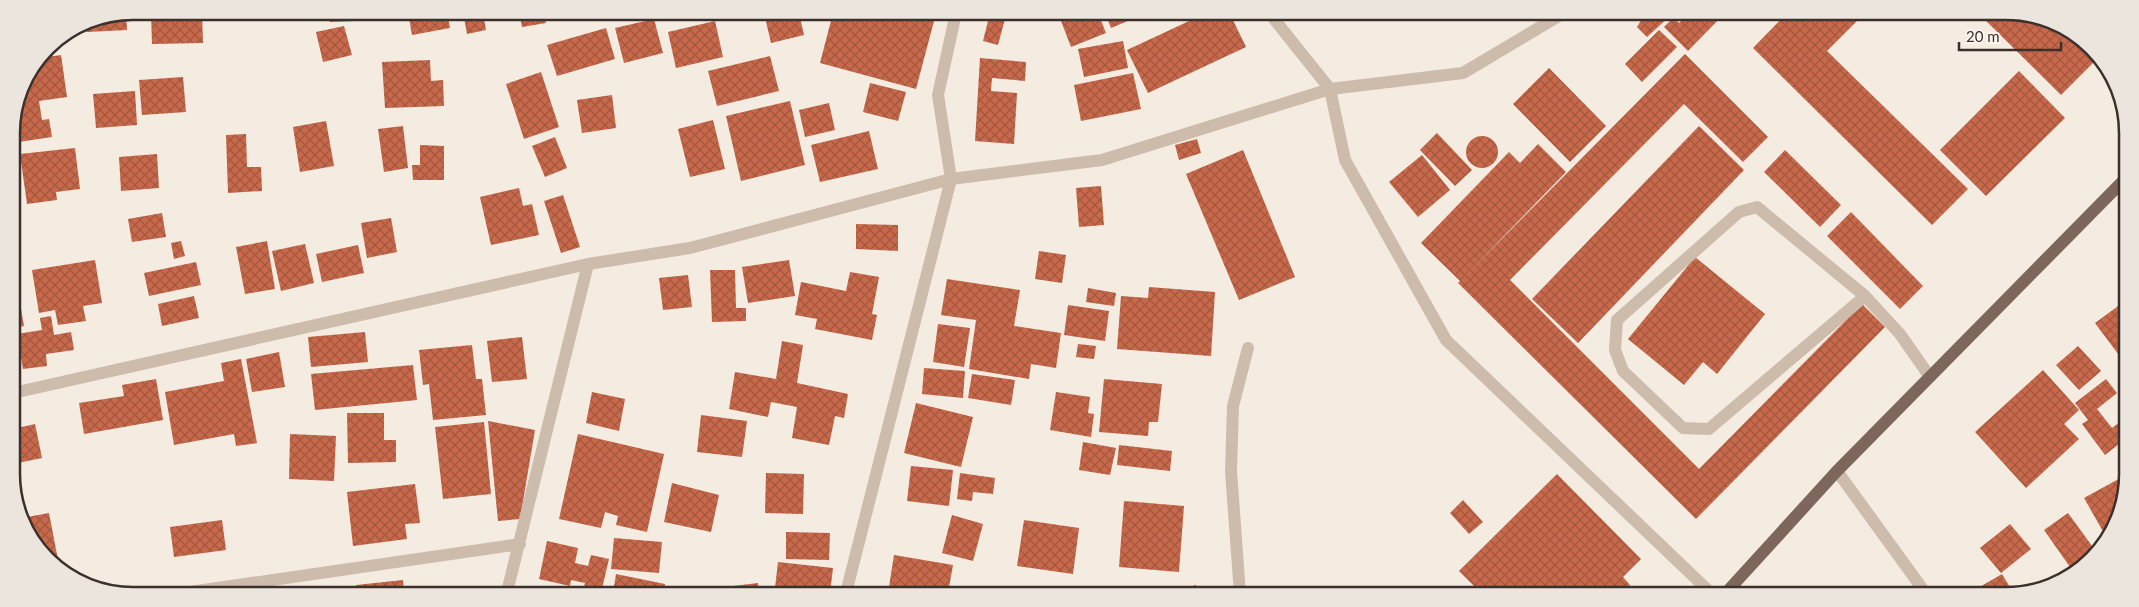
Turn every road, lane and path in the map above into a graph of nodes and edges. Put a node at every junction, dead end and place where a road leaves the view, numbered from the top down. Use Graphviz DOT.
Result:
graph roads {
  1 [pos="954,20"];
  2 [pos="1275,20"];
  3 [pos="1552,20"];
  4 [pos="1330,89"];
  5 [pos="951,179"];
  6 [pos="2119,185"];
  7 [pos="588,264"];
  8 [pos="1865,296"];
  9 [pos="1248,348"];
  10 [pos="1930,377"];
  11 [pos="20,391"];
  12 [pos="1837,471"];
  13 [pos="520,544"];
  14 [pos="224,587"];
  15 [pos="508,587"];
  16 [pos="848,587"];
  17 [pos="1239,587"];
  18 [pos="1705,587"];
  19 [pos="1731,587"];
  20 [pos="1921,587"];
  1 -- 5 [label="street"];
  2 -- 4 [label="street"];
  3 -- 4 [label="street"];
  4 -- 5 [label="street"];
  4 -- 18 [label="street"];
  5 -- 7 [label="street"];
  5 -- 16 [label="street"];
  6 -- 10 [label="main road"];
  7 -- 11 [label="street"];
  7 -- 13 [label="street"];
  8 -- 8 [label="street"];
  8 -- 10 [label="street"];
  9 -- 17 [label="street"];
  10 -- 12 [label="main road"];
  12 -- 19 [label="main road"];
  12 -- 20 [label="street"];
  13 -- 14 [label="street"];
  13 -- 15 [label="street"];
}
